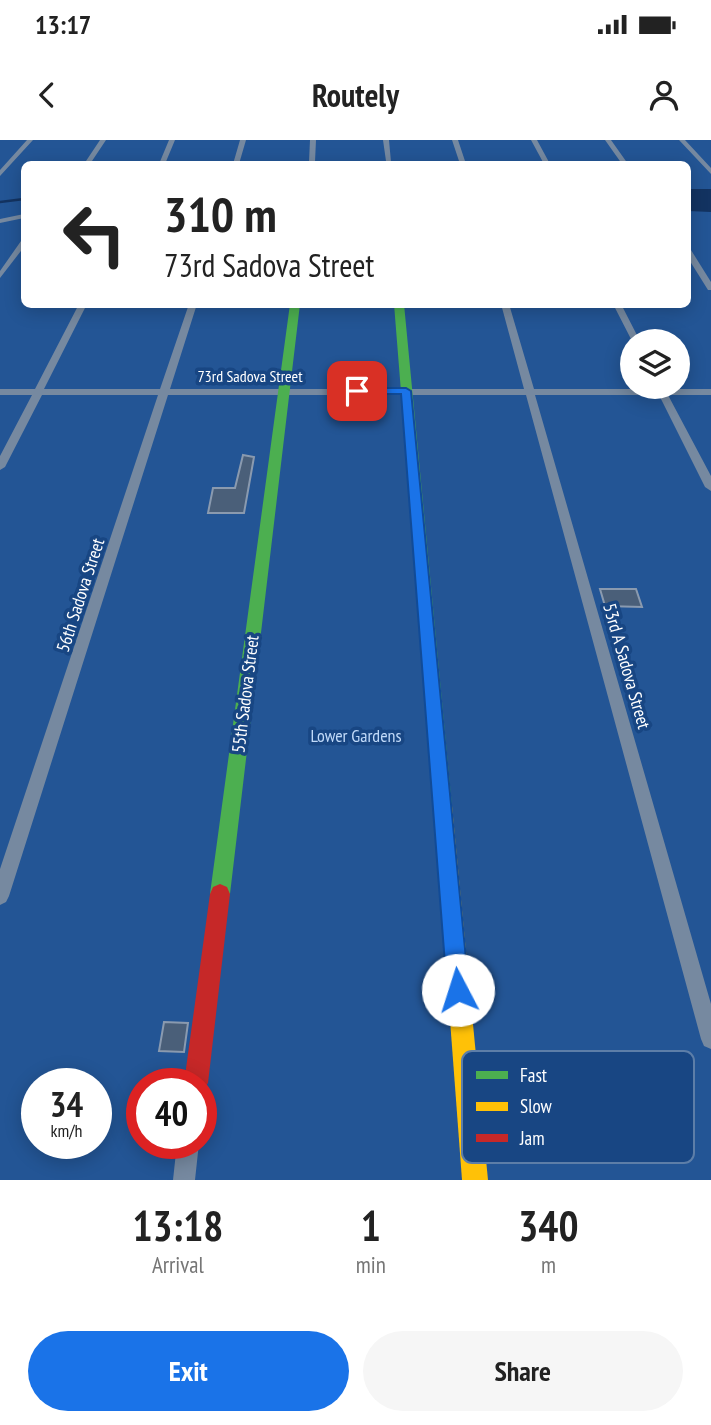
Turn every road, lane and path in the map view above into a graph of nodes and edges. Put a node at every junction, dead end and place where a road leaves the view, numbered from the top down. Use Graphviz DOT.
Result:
graph roads {
  1 [pos="30,140"];
  2 [pos="103,140"];
  3 [pos="172,140"];
  4 [pos="243,140"];
  5 [pos="313,140"];
  6 [pos="386,140"];
  7 [pos="456,140"];
  8 [pos="534,140"];
  9 [pos="608,140"];
  10 [pos="682,140"];
  11 [pos="89,161"];
  12 [pos="163,161"];
  13 [pos="237,161"];
  14 [pos="312,161"];
  15 [pos="389,161"];
  16 [pos="462,161"];
  17 [pos="545,161"];
  18 [pos="623,161"];
  19 [pos="711,172"];
  20 [pos="0,174"];
  21 [pos="21,217"];
  22 [pos="0,221"];
  23 [pos="21,247"];
  24 [pos="691,257"];
  25 [pos="0,276"];
  26 [pos="711,288"];
  27 [pos="81,308"];
  28 [pos="192,308"];
  29 [pos="294,308"];
  30 [pos="399,308"];
  31 [pos="506,308"];
  32 [pos="619,308"];
  33 [pos="630,329"];
  34 [pos="406,391"];
  35 [pos="620,391"];
  36 [pos="690,391"];
  37 [pos="0,392"];
  38 [pos="39,392"];
  39 [pos="166,392"];
  40 [pos="283,392"];
  41 [pos="530,392"];
  42 [pos="711,392"];
  43 [pos="665,399"];
  44 [pos="0,467"];
  45 [pos="711,487"];
  46 [pos="0,896"];
  47 [pos="711,1039"];
  48 [pos="464,1051"];
  49 [pos="198,1068"];
  50 [pos="186,1159"];
  51 [pos="184,1180"];
  1 -- 20 [label="street"];
  2 -- 11 [label="street"];
  3 -- 12 [label="street"];
  4 -- 13 [label="street"];
  5 -- 14 [label="street"];
  6 -- 15 [label="street"];
  7 -- 16 [label="street"];
  8 -- 17 [label="street"];
  9 -- 18 [label="street"];
  10 -- 19 [label="street"];
  21 -- 22 [label="street"];
  23 -- 25 [label="street"];
  24 -- 26 [label="street"];
  27 -- 38 [label="street"];
  28 -- 39 [label="street, 56th Sadova Street"];
  29 -- 40 [label="street, 55th Sadova Street"];
  30 -- 34 [label="street"];
  31 -- 41 [label="street, 53rd A Sadova Street"];
  32 -- 33 [label="street"];
  34 -- 40 [label="street, 73rd Sadova Street"];
  34 -- 41 [label="street, 73rd Sadova Street"];
  34 -- 48 [label="street"];
  35 -- 41 [label="street, 73rd Sadova Street"];
  36 -- 42 [label="street, 73rd Sadova Street"];
  37 -- 38 [label="street, 73rd Sadova Street"];
  38 -- 39 [label="street, 73rd Sadova Street"];
  38 -- 44 [label="street"];
  39 -- 40 [label="street, 73rd Sadova Street"];
  39 -- 46 [label="street, 56th Sadova Street"];
  40 -- 49 [label="street, 55th Sadova Street"];
  41 -- 47 [label="street, 53rd A Sadova Street"];
  43 -- 45 [label="street"];
  50 -- 51 [label="street"];
}
